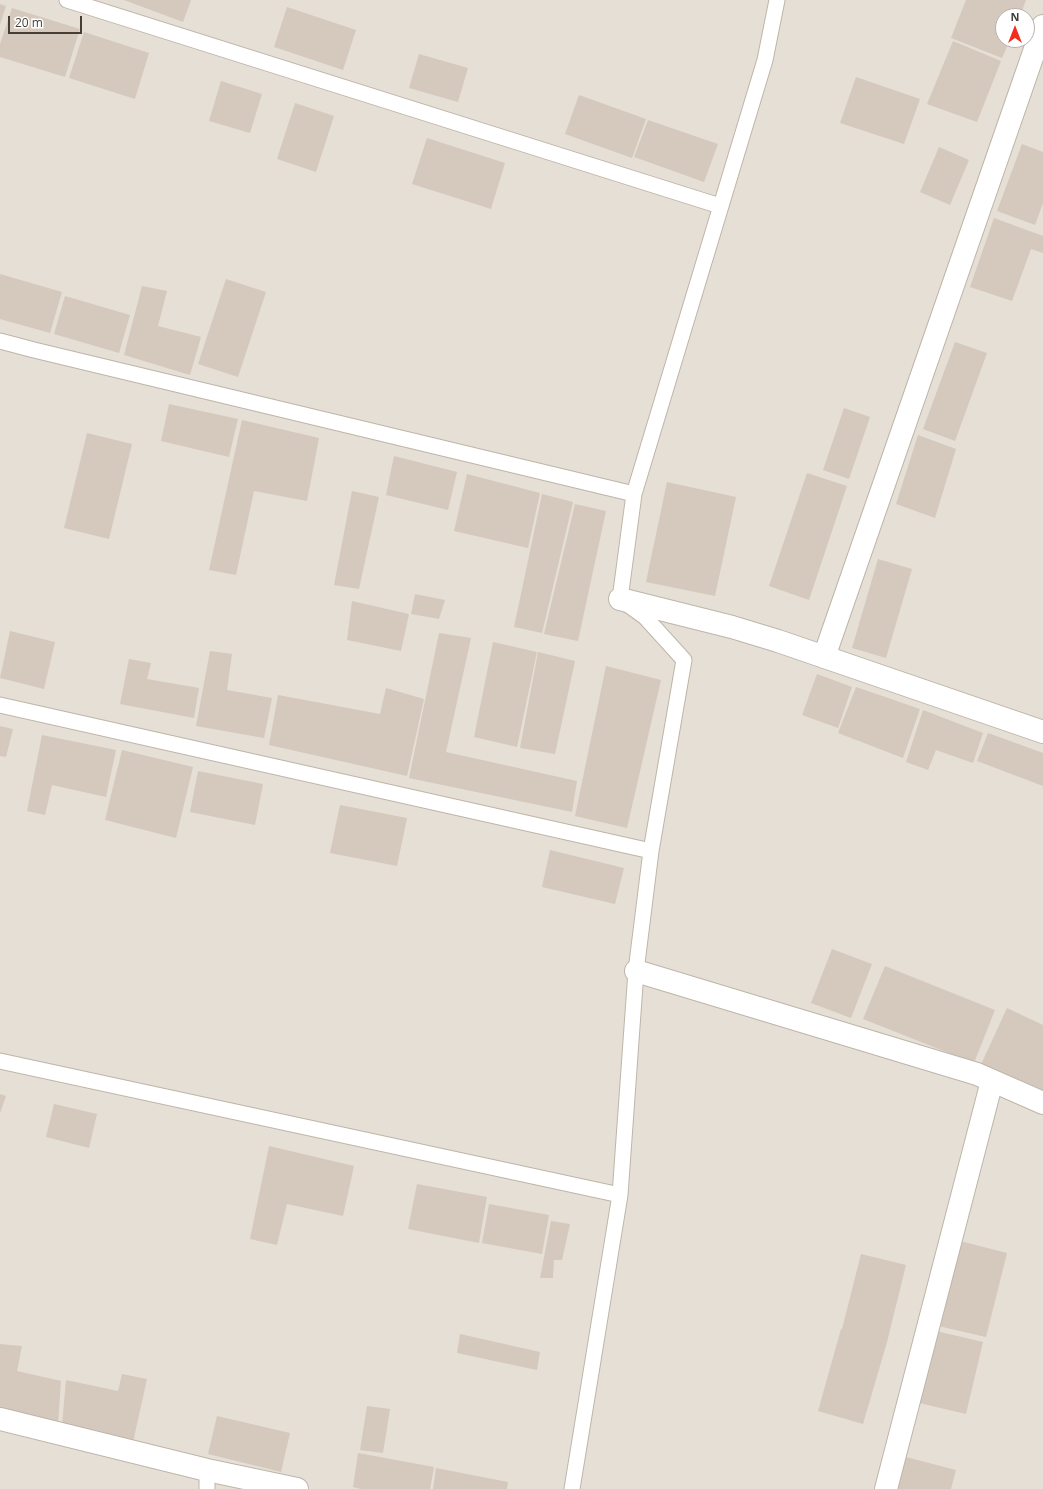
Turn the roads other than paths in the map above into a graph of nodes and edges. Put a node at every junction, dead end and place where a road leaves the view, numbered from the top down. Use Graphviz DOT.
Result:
graph roads {
  1 [pos="67,0"];
  2 [pos="777,0"];
  3 [pos="1043,26"];
  4 [pos="720,206"];
  5 [pos="0,341"];
  6 [pos="634,494"];
  7 [pos="620,599"];
  8 [pos="824,656"];
  9 [pos="0,706"];
  10 [pos="1043,732"];
  11 [pos="651,851"];
  12 [pos="636,971"];
  13 [pos="0,1061"];
  14 [pos="992,1081"];
  15 [pos="1043,1103"];
  16 [pos="620,1195"];
  17 [pos="0,1419"];
  18 [pos="207,1480"];
  19 [pos="297,1489"];
  20 [pos="572,1489"];
  21 [pos="886,1489"];
  1 -- 4 [label="lane"];
  2 -- 4 [label="lane"];
  3 -- 8 [label="street"];
  4 -- 6 [label="lane"];
  5 -- 6 [label="lane"];
  6 -- 7 [label="lane"];
  7 -- 8 [label="street"];
  7 -- 11 [label="lane"];
  8 -- 10 [label="street"];
  9 -- 11 [label="lane"];
  11 -- 12 [label="lane"];
  12 -- 14 [label="street"];
  12 -- 16 [label="lane"];
  13 -- 16 [label="lane"];
  14 -- 15 [label="street"];
  14 -- 21 [label="street"];
  16 -- 20 [label="lane"];
  17 -- 18 [label="street"];
  18 -- 19 [label="street"];
}
